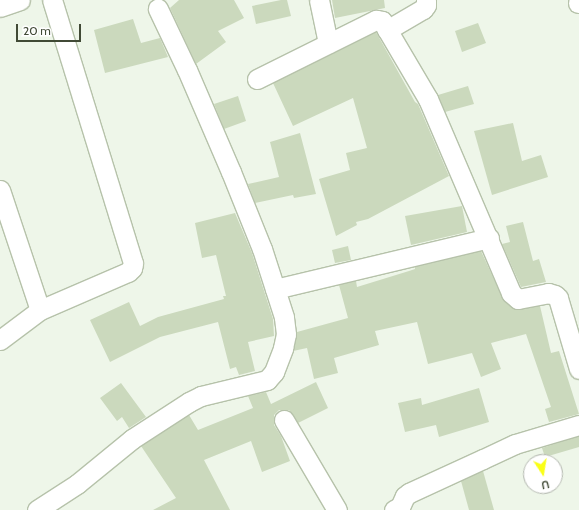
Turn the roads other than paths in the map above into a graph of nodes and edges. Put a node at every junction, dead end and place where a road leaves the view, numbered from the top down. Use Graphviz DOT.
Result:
graph roads {
  1 [pos="20,0"];
  2 [pos="52,0"];
  3 [pos="319,0"];
  4 [pos="426,0"];
  5 [pos="0,7"];
  6 [pos="158,9"];
  7 [pos="387,30"];
  8 [pos="328,43"];
  9 [pos="257,79"];
  10 [pos="0,190"];
  11 [pos="489,238"];
  12 [pos="275,289"];
  13 [pos="40,310"];
  14 [pos="0,340"];
  15 [pos="579,369"];
  16 [pos="284,420"];
  17 [pos="579,425"];
  18 [pos="37,510"];
  19 [pos="338,510"];
  20 [pos="394,510"];
  1 -- 5 [label="street"];
  2 -- 13 [label="street"];
  3 -- 8 [label="street"];
  4 -- 7 [label="street"];
  6 -- 12 [label="street"];
  7 -- 8 [label="street"];
  7 -- 11 [label="street"];
  8 -- 9 [label="street"];
  10 -- 13 [label="street"];
  11 -- 12 [label="street"];
  11 -- 15 [label="street"];
  12 -- 18 [label="street"];
  13 -- 14 [label="street"];
  16 -- 19 [label="street"];
  17 -- 20 [label="street"];
}
